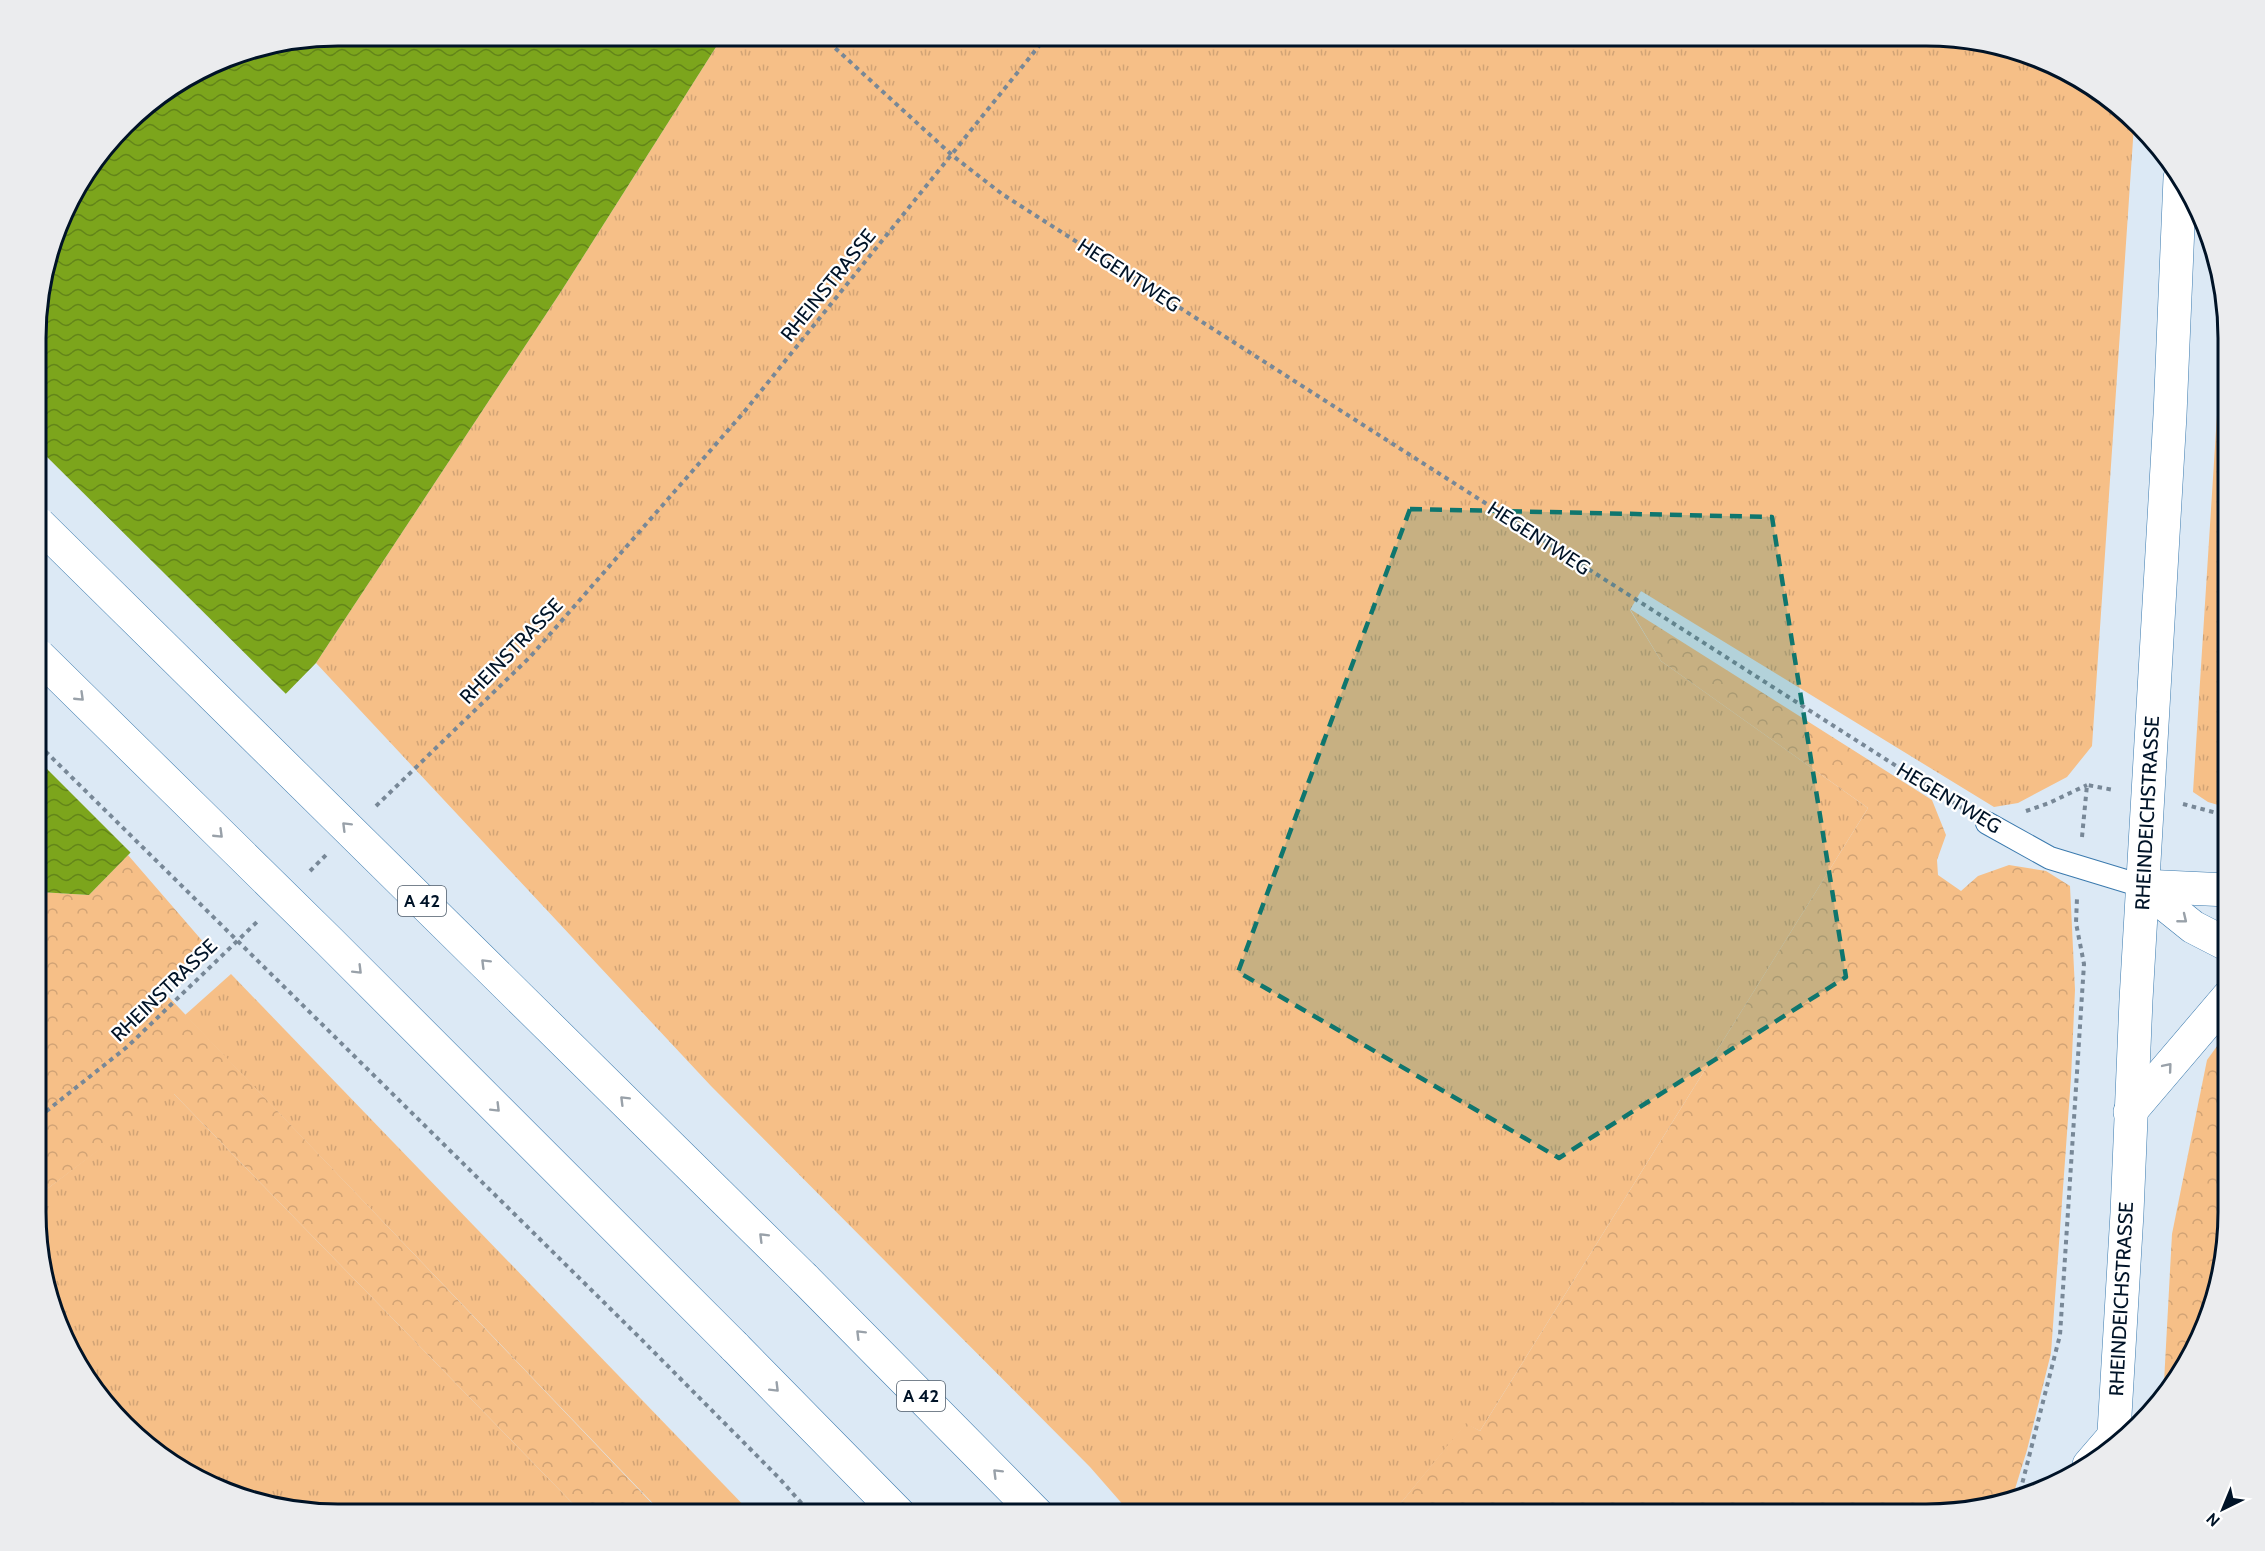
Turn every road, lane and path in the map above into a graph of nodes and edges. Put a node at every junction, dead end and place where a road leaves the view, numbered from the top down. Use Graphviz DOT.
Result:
graph roads {
  1 [pos="833,46"];
  2 [pos="1039,46"];
  3 [pos="953,156"];
  4 [pos="2179,193"];
  5 [pos="46,531"];
  6 [pos="46,663"];
  7 [pos="46,752"];
  8 [pos="2087,785"];
  9 [pos="2148,796"];
  10 [pos="376,806"];
  11 [pos="2218,814"];
  12 [pos="1987,823"];
  13 [pos="333,848"];
  14 [pos="2079,866"];
  15 [pos="307,873"];
  16 [pos="2142,886"];
  17 [pos="2218,890"];
  18 [pos="264,914"];
  19 [pos="2218,940"];
  20 [pos="2218,1009"];
  21 [pos="46,1111"];
  22 [pos="2130,1112"];
  23 [pos="2113,1437"];
  24 [pos="2021,1489"];
  25 [pos="802,1504"];
  26 [pos="889,1504"];
  27 [pos="1027,1504"];
  1 -- 3 [label="path, HEGENTWEG"];
  2 -- 3 [label="path, RHEINSTRASSE"];
  3 -- 10 [label="path, RHEINSTRASSE"];
  3 -- 12 [label="path, HEGENTWEG"];
  4 -- 9 [label="main road, RHEINDEICHSTRASSE"];
  27 -- 5 [label="main road, A 42, one-way, bridge"];
  6 -- 26 [label="main road, one-way, bridge"];
  7 -- 25 [label="path, bridge"];
  8 -- 9 [label="path"];
  8 -- 12 [label="path"];
  8 -- 14 [label="path"];
  9 -- 11 [label="path"];
  9 -- 16 [label="main road, RHEINDEICHSTRASSE"];
  12 -- 14 [label="lane, HEGENTWEG"];
  13 -- 15 [label="path"];
  14 -- 16 [label="lane, HEGENTWEG"];
  14 -- 24 [label="path"];
  16 -- 17 [label="main road"];
  16 -- 19 [label="main road, one-way"];
  16 -- 22 [label="main road, RHEINDEICHSTRASSE"];
  18 -- 21 [label="path, RHEINSTRASSE"];
  22 -- 20 [label="main road, one-way"];
  22 -- 23 [label="main road, RHEINDEICHSTRASSE"];
}
